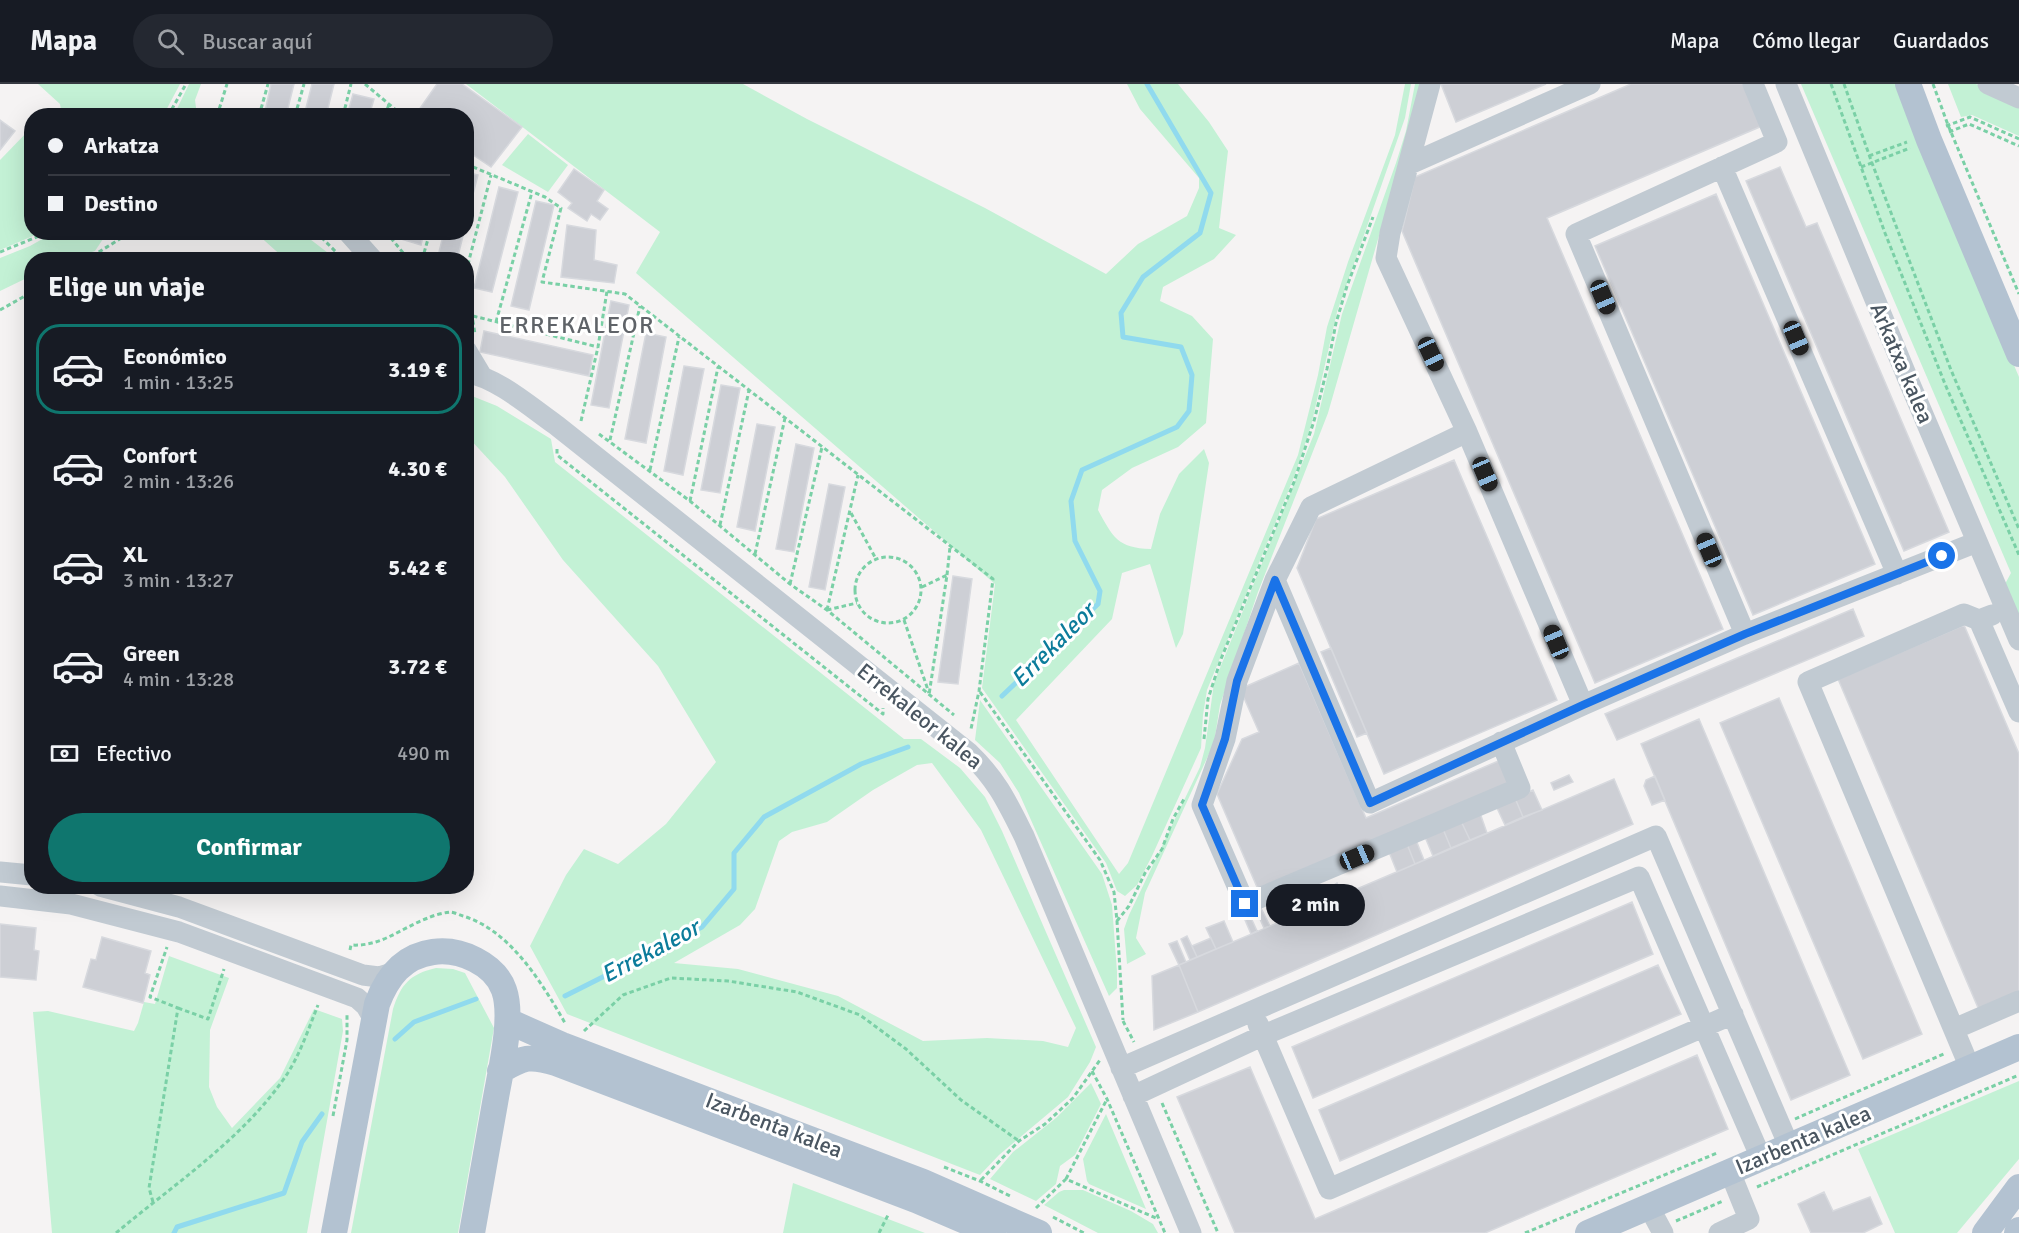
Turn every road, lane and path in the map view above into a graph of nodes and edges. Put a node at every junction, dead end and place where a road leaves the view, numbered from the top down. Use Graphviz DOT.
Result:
graph roads {
  1 [pos="186,84"];
  2 [pos="228,84"];
  3 [pos="268,84"];
  4 [pos="304,84"];
  5 [pos="351,84"];
  6 [pos="365,84"];
  7 [pos="1430,84"];
  8 [pos="1590,84"];
  9 [pos="1753,84"];
  10 [pos="1786,84"];
  11 [pos="1831,84"];
  12 [pos="1844,84"];
  13 [pos="1908,84"];
  14 [pos="1933,84"];
  15 [pos="1988,84"];
  16 [pos="2019,98"];
  17 [pos="388,104"];
  18 [pos="172,108"];
  19 [pos="220,108"];
  20 [pos="261,108"];
  21 [pos="297,108"];
  22 [pos="345,108"];
  23 [pos="387,108"];
  24 [pos="393,108"];
  25 [pos="1806,131"];
  26 [pos="1778,142"];
  27 [pos="1410,164"];
  28 [pos="1722,167"];
  29 [pos="474,168"];
  30 [pos="491,175"];
  31 [pos="532,192"];
  32 [pos="1376,211"];
  33 [pos="29,240"];
  34 [pos="118,240"];
  35 [pos="323,240"];
  36 [pos="355,240"];
  37 [pos="393,240"];
  38 [pos="0,252"];
  39 [pos="99,252"];
  40 [pos="336,252"];
  41 [pos="367,252"];
  42 [pos="403,252"];
  43 [pos="471,252"];
  44 [pos="608,291"];
  45 [pos="2019,294"];
  46 [pos="24,296"];
  47 [pos="640,306"];
  48 [pos="0,310"];
  49 [pos="474,316"];
  50 [pos="496,322"];
  51 [pos="679,336"];
  52 [pos="598,347"];
  53 [pos="2019,354"];
  54 [pos="719,366"];
  55 [pos="474,373"];
  56 [pos="750,390"];
  57 [pos="784,418"];
  58 [pos="581,423"];
  59 [pos="1467,432"];
  60 [pos="556,447"];
  61 [pos="822,447"];
  62 [pos="650,470"];
  63 [pos="858,475"];
  64 [pos="690,501"];
  65 [pos="851,512"];
  66 [pos="720,525"];
  67 [pos="2019,529"];
  68 [pos="1977,542"];
  69 [pos="951,546"];
  70 [pos="755,554"];
  71 [pos="2019,555"];
  72 [pos="876,559"];
  73 [pos="1897,574"];
  74 [pos="947,575"];
  75 [pos="1275,580"];
  76 [pos="790,584"];
  77 [pos="922,587"];
  78 [pos="857,603"];
  79 [pos="2006,609"];
  80 [pos="827,610"];
  81 [pos="904,620"];
  82 [pos="1979,620"];
  83 [pos="1745,634"];
  84 [pos="2019,640"];
  85 [pos="979,691"];
  86 [pos="884,702"];
  87 [pos="1583,705"];
  88 [pos="2019,712"];
  89 [pos="971,729"];
  90 [pos="1502,742"];
  91 [pos="1204,745"];
  92 [pos="1197,793"];
  93 [pos="1627,849"];
  94 [pos="1668,864"];
  95 [pos="0,872"];
  96 [pos="24,874"];
  97 [pos="1639,877"];
  98 [pos="130,894"];
  99 [pos="0,896"];
  100 [pos="1117,921"];
  101 [pos="167,947"];
  102 [pos="224,968"];
  103 [pos="344,968"];
  104 [pos="392,973"];
  105 [pos="2019,1000"];
  106 [pos="318,1005"];
  107 [pos="178,1008"];
  108 [pos="338,1011"];
  109 [pos="1252,1011"];
  110 [pos="347,1014"];
  111 [pos="1733,1014"];
  112 [pos="373,1018"];
  113 [pos="508,1021"];
  114 [pos="1704,1026"];
  115 [pos="1954,1029"];
  116 [pos="1264,1035"];
  117 [pos="572,1039"];
  118 [pos="1110,1044"];
  119 [pos="2019,1047"];
  120 [pos="1142,1058"];
  121 [pos="1120,1068"];
  122 [pos="1970,1068"];
  123 [pos="500,1071"];
  124 [pos="1092,1071"];
  125 [pos="2019,1076"];
  126 [pos="1154,1086"];
  127 [pos="1133,1096"];
  128 [pos="1107,1099"];
  129 [pos="1019,1142"];
  130 [pos="1789,1146"];
  131 [pos="1761,1158"];
  132 [pos="1066,1179"];
  133 [pos="1734,1183"];
  134 [pos="2019,1187"];
  135 [pos="958,1196"];
  136 [pos="153,1202"];
  137 [pos="889,1213"];
  138 [pos="2014,1218"];
  139 [pos="1159,1220"];
  140 [pos="1037,1221"];
  141 [pos="1657,1222"];
  142 [pos="116,1233"];
  143 [pos="334,1233"];
  144 [pos="472,1233"];
  145 [pos="879,1233"];
  146 [pos="993,1233"];
  147 [pos="1165,1233"];
  148 [pos="1191,1233"];
  149 [pos="1218,1233"];
  150 [pos="1588,1233"];
  151 [pos="1719,1233"];
  152 [pos="1985,1233"];
  1 -- 18 [label="path"];
  2 -- 19 [label="path"];
  3 -- 20 [label="path"];
  4 -- 21 [label="path"];
  5 -- 22 [label="path"];
  6 -- 17 [label="path"];
  7 -- 27 [label="street"];
  8 -- 27 [label="street"];
  9 -- 26 [label="street"];
  10 -- 25 [label="street, Arkatxa kalea"];
  11 -- 71 [label="path"];
  12 -- 67 [label="path"];
  13 -- 53 [label="main road"];
  14 -- 45 [label="path"];
  15 -- 16 [label="street"];
  17 -- 23 [label="path"];
  17 -- 24 [label="path"];
  25 -- 26 [label="street"];
  25 -- 68 [label="street, Arkatxa kalea"];
  26 -- 28 [label="street"];
  27 -- 59 [label="street"];
  28 -- 73 [label="street"];
  28 -- 83 [label="street"];
  29 -- 30 [label="path"];
  30 -- 31 [label="path"];
  30 -- 43 [label="path"];
  31 -- 44 [label="path"];
  31 -- 50 [label="path"];
  32 -- 91 [label="path"];
  33 -- 38 [label="path"];
  34 -- 39 [label="path"];
  35 -- 40 [label="path"];
  36 -- 41 [label="street"];
  37 -- 42 [label="path"];
  44 -- 47 [label="path"];
  44 -- 52 [label="path"];
  46 -- 48 [label="path"];
  47 -- 51 [label="path"];
  47 -- 62 [label="path"];
  49 -- 50 [label="path"];
  50 -- 52 [label="path"];
  51 -- 54 [label="path"];
  51 -- 62 [label="path"];
  52 -- 58 [label="path"];
  54 -- 56 [label="path"];
  54 -- 64 [label="path"];
  55 -- 118 [label="street, Errekaleor kalea"];
  56 -- 57 [label="path"];
  56 -- 66 [label="path"];
  57 -- 61 [label="path"];
  57 -- 70 [label="path"];
  59 -- 75 [label="street"];
  59 -- 87 [label="street"];
  60 -- 86 [label="path"];
  61 -- 63 [label="path"];
  61 -- 76 [label="path"];
  62 -- 64 [label="path"];
  63 -- 65 [label="path"];
  63 -- 69 [label="path"];
  64 -- 66 [label="path"];
  65 -- 72 [label="path"];
  65 -- 80 [label="path"];
  66 -- 70 [label="path"];
  68 -- 73 [label="street"];
  68 -- 79 [label="street, Arkatxa kalea"];
  69 -- 74 [label="path"];
  69 -- 85 [label="path"];
  70 -- 76 [label="path"];
  72 -- 77 [label="path"];
  72 -- 78 [label="path"];
  73 -- 83 [label="street"];
  74 -- 77 [label="path"];
  74 -- 81 [label="path"];
  75 -- 90 [label="street"];
  75 -- 92 [label="street"];
  76 -- 80 [label="path"];
  77 -- 81 [label="path"];
  78 -- 80 [label="path"];
  78 -- 81 [label="path"];
  79 -- 82 [label="street"];
  79 -- 84 [label="street, Arkatxa kalea"];
  82 -- 88 [label="street"];
  82 -- 115 [label="street"];
  83 -- 87 [label="street"];
  85 -- 89 [label="path"];
  85 -- 100 [label="path"];
  87 -- 90 [label="street"];
  90 -- 92 [label="street"];
  92 -- 100 [label="path"];
  93 -- 94 [label="street"];
  93 -- 97 [label="street"];
  93 -- 109 [label="street"];
  94 -- 97 [label="street"];
  94 -- 111 [label="street"];
  95 -- 96 [label="street"];
  97 -- 114 [label="street"];
  97 -- 116 [label="street"];
  98 -- 103 [label="street"];
  99 -- 112 [label="street"];
  100 -- 120 [label="path"];
  101 -- 107 [label="path"];
  102 -- 107 [label="path"];
  103 -- 104 [label="street"];
  103 -- 117 [label="path"];
  104 -- 112 [label="main road"];
  104 -- 113 [label="main road"];
  105 -- 115 [label="street"];
  106 -- 136 [label="path"];
  107 -- 136 [label="path"];
  108 -- 110 [label="path"];
  109 -- 116 [label="street"];
  109 -- 120 [label="street"];
  111 -- 114 [label="street"];
  111 -- 130 [label="street"];
  112 -- 143 [label="main road"];
  113 -- 117 [label="main road, Izarbenta kalea"];
  113 -- 123 [label="main road"];
  114 -- 116 [label="street"];
  114 -- 131 [label="street"];
  115 -- 122 [label="street"];
  116 -- 126 [label="street"];
  117 -- 129 [label="path"];
  117 -- 135 [label="main road, Izarbenta kalea"];
  118 -- 121 [label="street, Errekaleor kalea"];
  118 -- 124 [label="path"];
  119 -- 122 [label="main road, Izarbenta kalea"];
  120 -- 121 [label="street"];
  121 -- 127 [label="street, Errekaleor kalea"];
  122 -- 130 [label="main road, Izarbenta kalea"];
  123 -- 144 [label="main road"];
  123 -- 146 [label="main road, Izarbenta kalea"];
  124 -- 128 [label="path"];
  124 -- 129 [label="path"];
  125 -- 133 [label="path"];
  126 -- 127 [label="street"];
  126 -- 149 [label="path"];
  127 -- 148 [label="street, Errekaleor kalea"];
  128 -- 132 [label="path"];
  128 -- 139 [label="path"];
  129 -- 135 [label="path"];
  130 -- 131 [label="main road, Izarbenta kalea"];
  131 -- 133 [label="main road, Izarbenta kalea"];
  132 -- 139 [label="path"];
  132 -- 140 [label="path"];
  133 -- 141 [label="main road, Izarbenta kalea"];
  133 -- 141 [label="path"];
  133 -- 151 [label="street"];
  134 -- 138 [label="main road"];
  135 -- 140 [label="main road, Izarbenta kalea"];
  136 -- 142 [label="path"];
  137 -- 145 [label="path"];
  138 -- 152 [label="main road"];
  139 -- 147 [label="path"];
  141 -- 150 [label="main road, Izarbenta kalea"];
}
